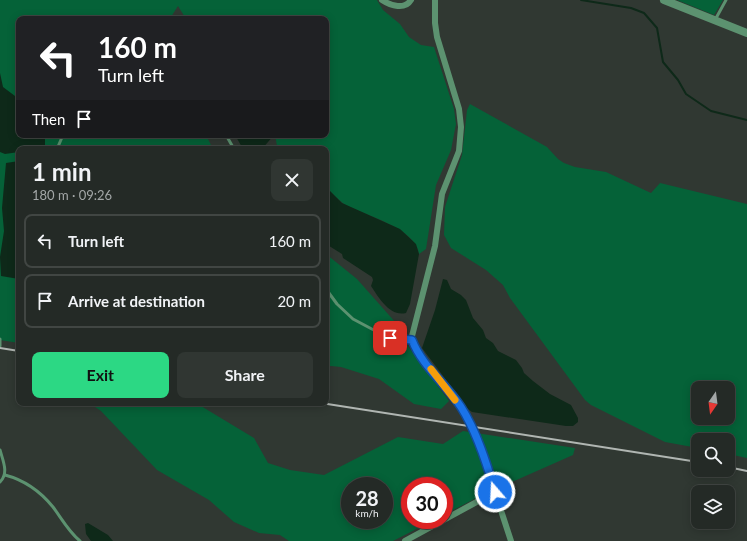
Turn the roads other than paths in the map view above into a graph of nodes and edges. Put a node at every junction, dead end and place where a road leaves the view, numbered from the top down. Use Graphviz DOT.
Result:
graph roads {
  1 [pos="382,0"];
  2 [pos="411,0"];
  3 [pos="435,0"];
  4 [pos="664,0"];
  5 [pos="726,0"];
  6 [pos="715,20"];
  7 [pos="747,33"];
  8 [pos="329,294"];
  9 [pos="0,339"];
  10 [pos="412,340"];
  11 [pos="0,346"];
  12 [pos="0,450"];
  13 [pos="5,475"];
  14 [pos="0,482"];
  15 [pos="495,492"];
  16 [pos="80,541"];
  17 [pos="405,541"];
  18 [pos="511,541"];
  1 -- 2 [label="street"];
  3 -- 10 [label="street"];
  4 -- 6 [label="street"];
  5 -- 6 [label="lane"];
  6 -- 7 [label="street"];
  8 -- 10 [label="lane"];
  9 -- 11 [label="lane"];
  10 -- 15 [label="street"];
  12 -- 13 [label="lane"];
  13 -- 14 [label="lane"];
  13 -- 16 [label="lane"];
  15 -- 17 [label="street"];
  15 -- 18 [label="street"];
}
